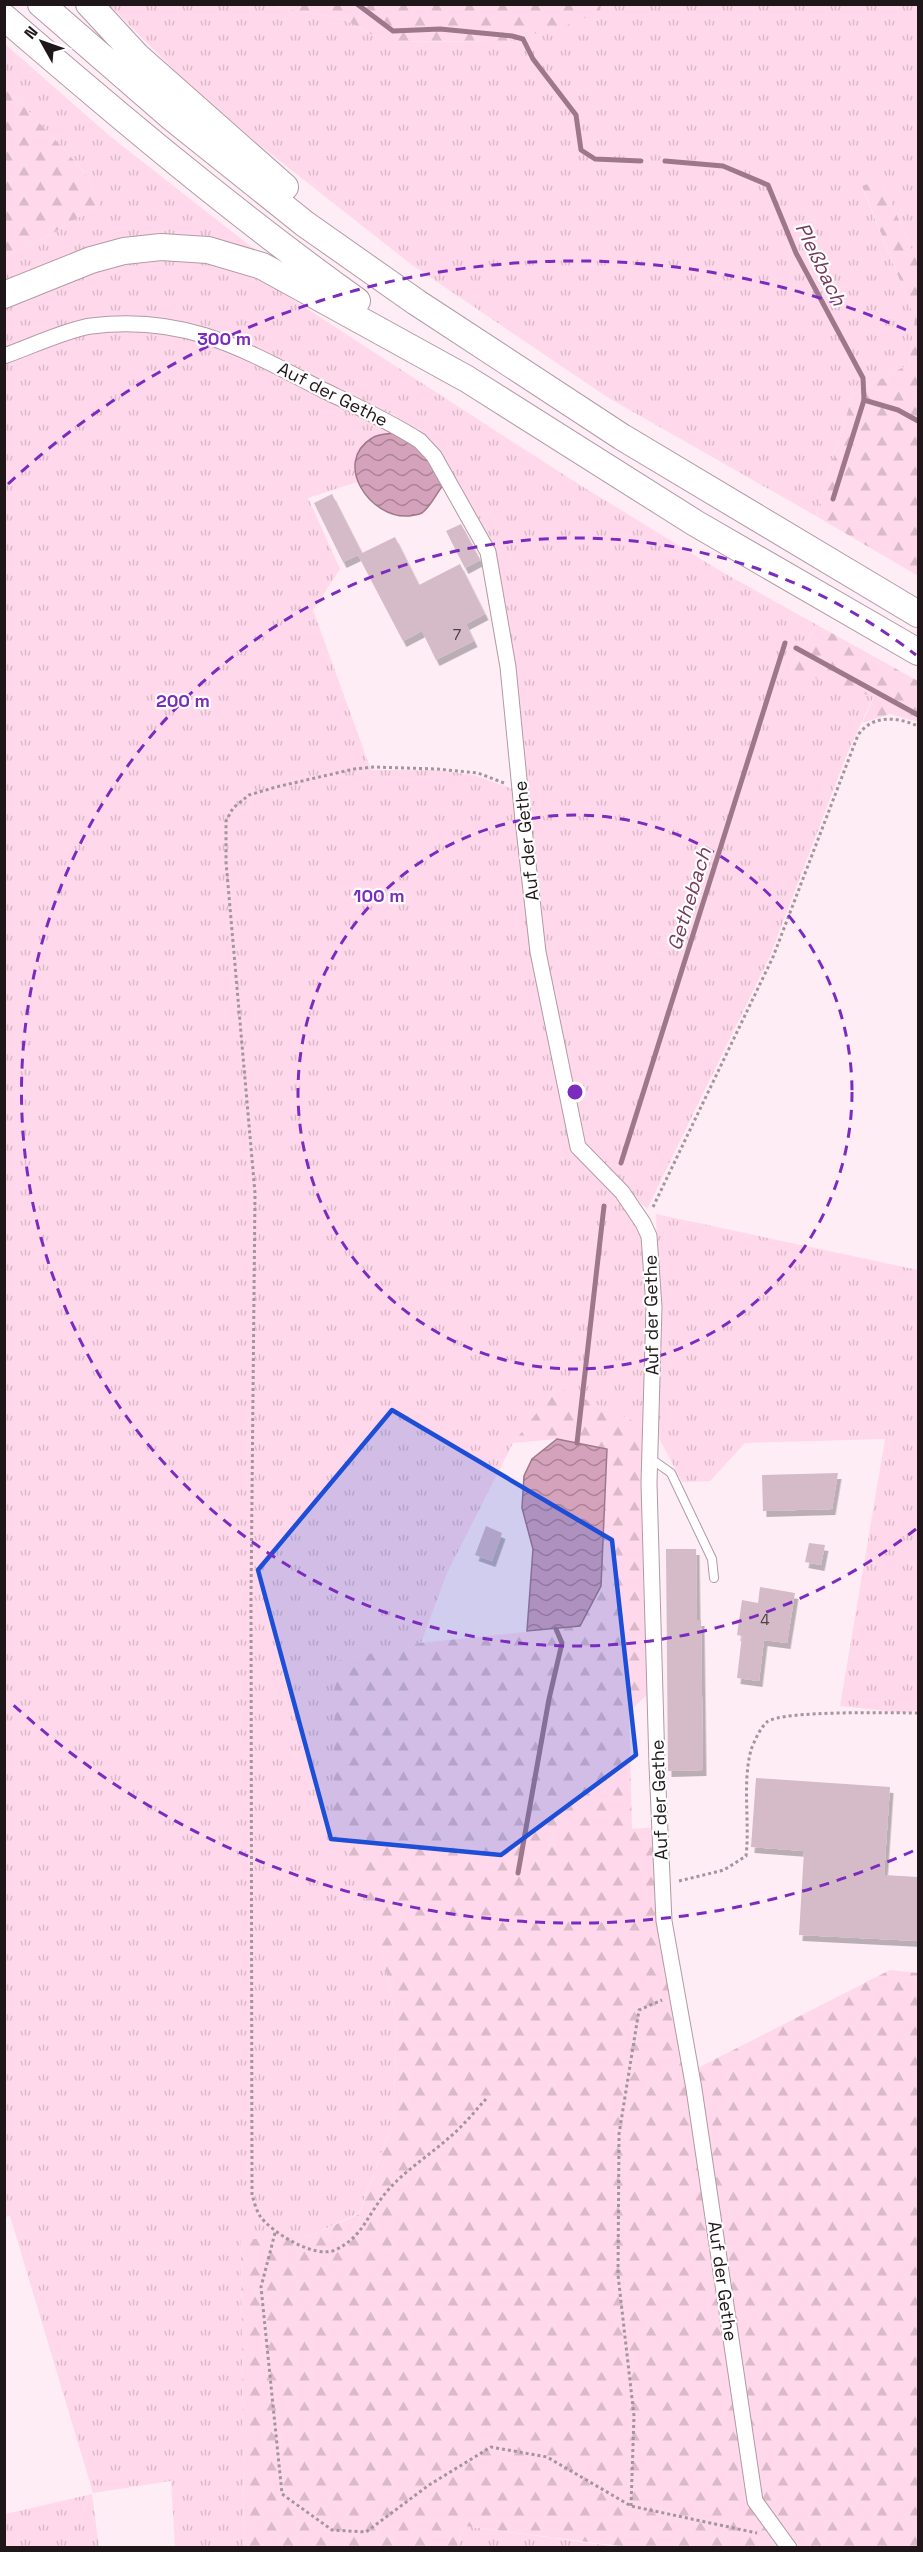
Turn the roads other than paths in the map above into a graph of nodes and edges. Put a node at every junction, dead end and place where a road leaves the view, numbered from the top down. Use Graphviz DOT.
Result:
graph roads {
  1 [pos="41,4"];
  2 [pos="89,4"];
  3 [pos="4,17"];
  4 [pos="4,295"];
  5 [pos="416,302"];
  6 [pos="4,356"];
  7 [pos="467,379"];
  8 [pos="918,614"];
  9 [pos="918,652"];
  10 [pos="650,1458"];
  11 [pos="714,1578"];
  12 [pos="786,2543"];
  1 -- 5 [label="highway"];
  2 -- 5 [label="highway"];
  3 -- 7 [label="highway"];
  4 -- 7 [label="highway"];
  5 -- 8 [label="highway"];
  6 -- 10 [label="street, Auf der Gethe"];
  7 -- 9 [label="highway"];
  10 -- 11 [label="lane"];
  10 -- 12 [label="street, Auf der Gethe"];
}
